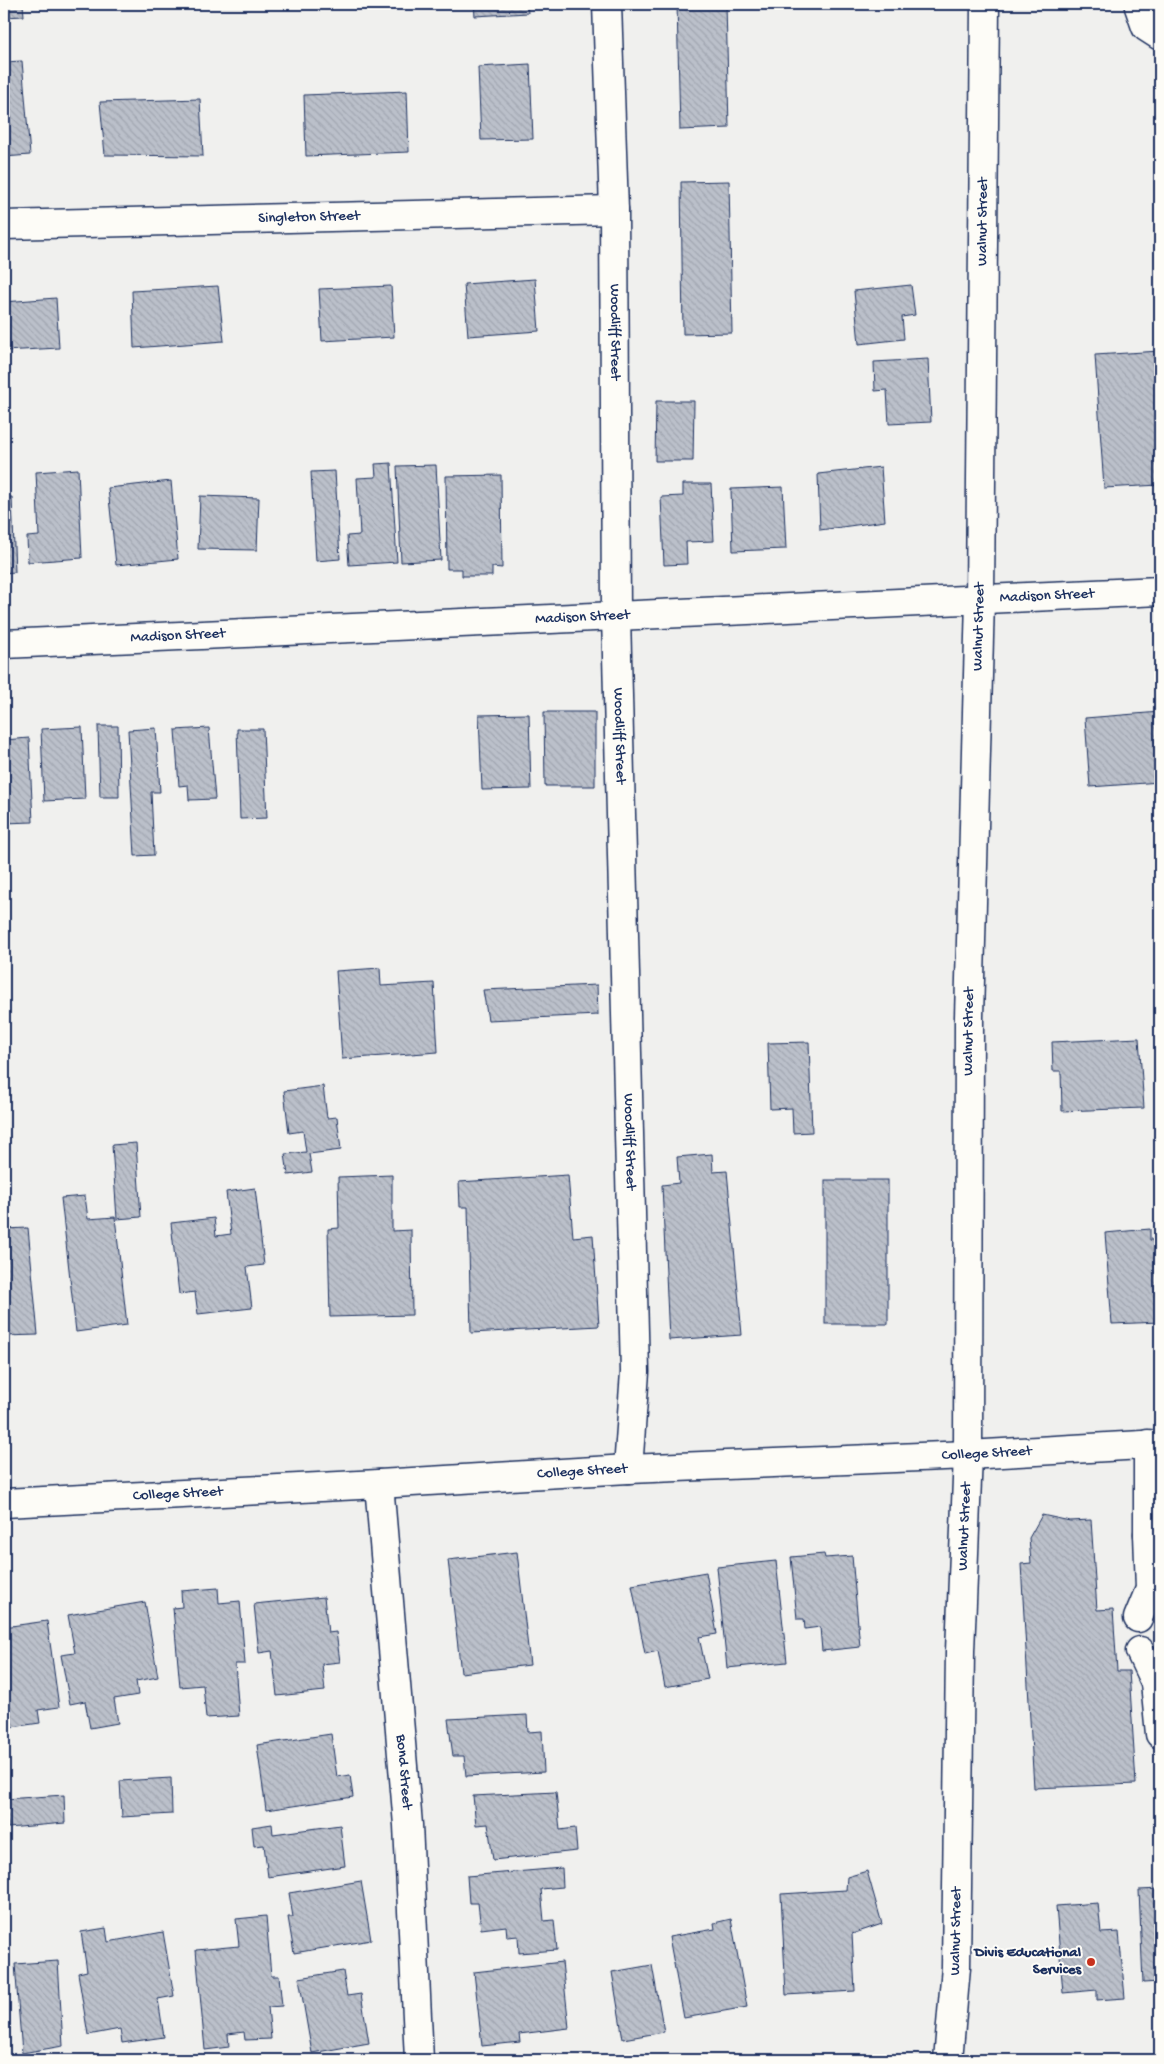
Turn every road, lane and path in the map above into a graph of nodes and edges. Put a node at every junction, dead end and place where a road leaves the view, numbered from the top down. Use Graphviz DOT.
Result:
graph roads {
  1 [pos="607,4"];
  2 [pos="985,4"];
  3 [pos="1142,4"];
  4 [pos="1160,36"];
  5 [pos="614,210"];
  6 [pos="4,225"];
  7 [pos="1160,591"];
  8 [pos="980,600"];
  9 [pos="616,616"];
  10 [pos="4,644"];
  11 [pos="1154,1444"];
  12 [pos="968,1455"];
  13 [pos="628,1469"];
  14 [pos="379,1484"];
  15 [pos="4,1503"];
  16 [pos="1154,1533"];
  17 [pos="1138,1618"];
  18 [pos="1140,1651"];
  19 [pos="1160,1734"];
  20 [pos="420,2060"];
  21 [pos="948,2060"];
  1 -- 5 [label="street, Woodliff Street"];
  2 -- 8 [label="street, Walnut Street"];
  3 -- 4 [label="street"];
  5 -- 6 [label="street, Singleton Street"];
  5 -- 9 [label="street, Woodliff Street"];
  7 -- 8 [label="street, Madison Street"];
  8 -- 9 [label="street, Madison Street"];
  8 -- 12 [label="street, Walnut Street"];
  9 -- 10 [label="street, Madison Street"];
  9 -- 13 [label="street, Woodliff Street"];
  11 -- 12 [label="street, College Street"];
  11 -- 16 [label="street"];
  12 -- 13 [label="street, College Street"];
  12 -- 21 [label="street, Walnut Street"];
  13 -- 14 [label="street, College Street"];
  14 -- 15 [label="street, College Street"];
  14 -- 20 [label="street, Bond Street"];
  16 -- 17 [label="street"];
  18 -- 19 [label="street"];
}
